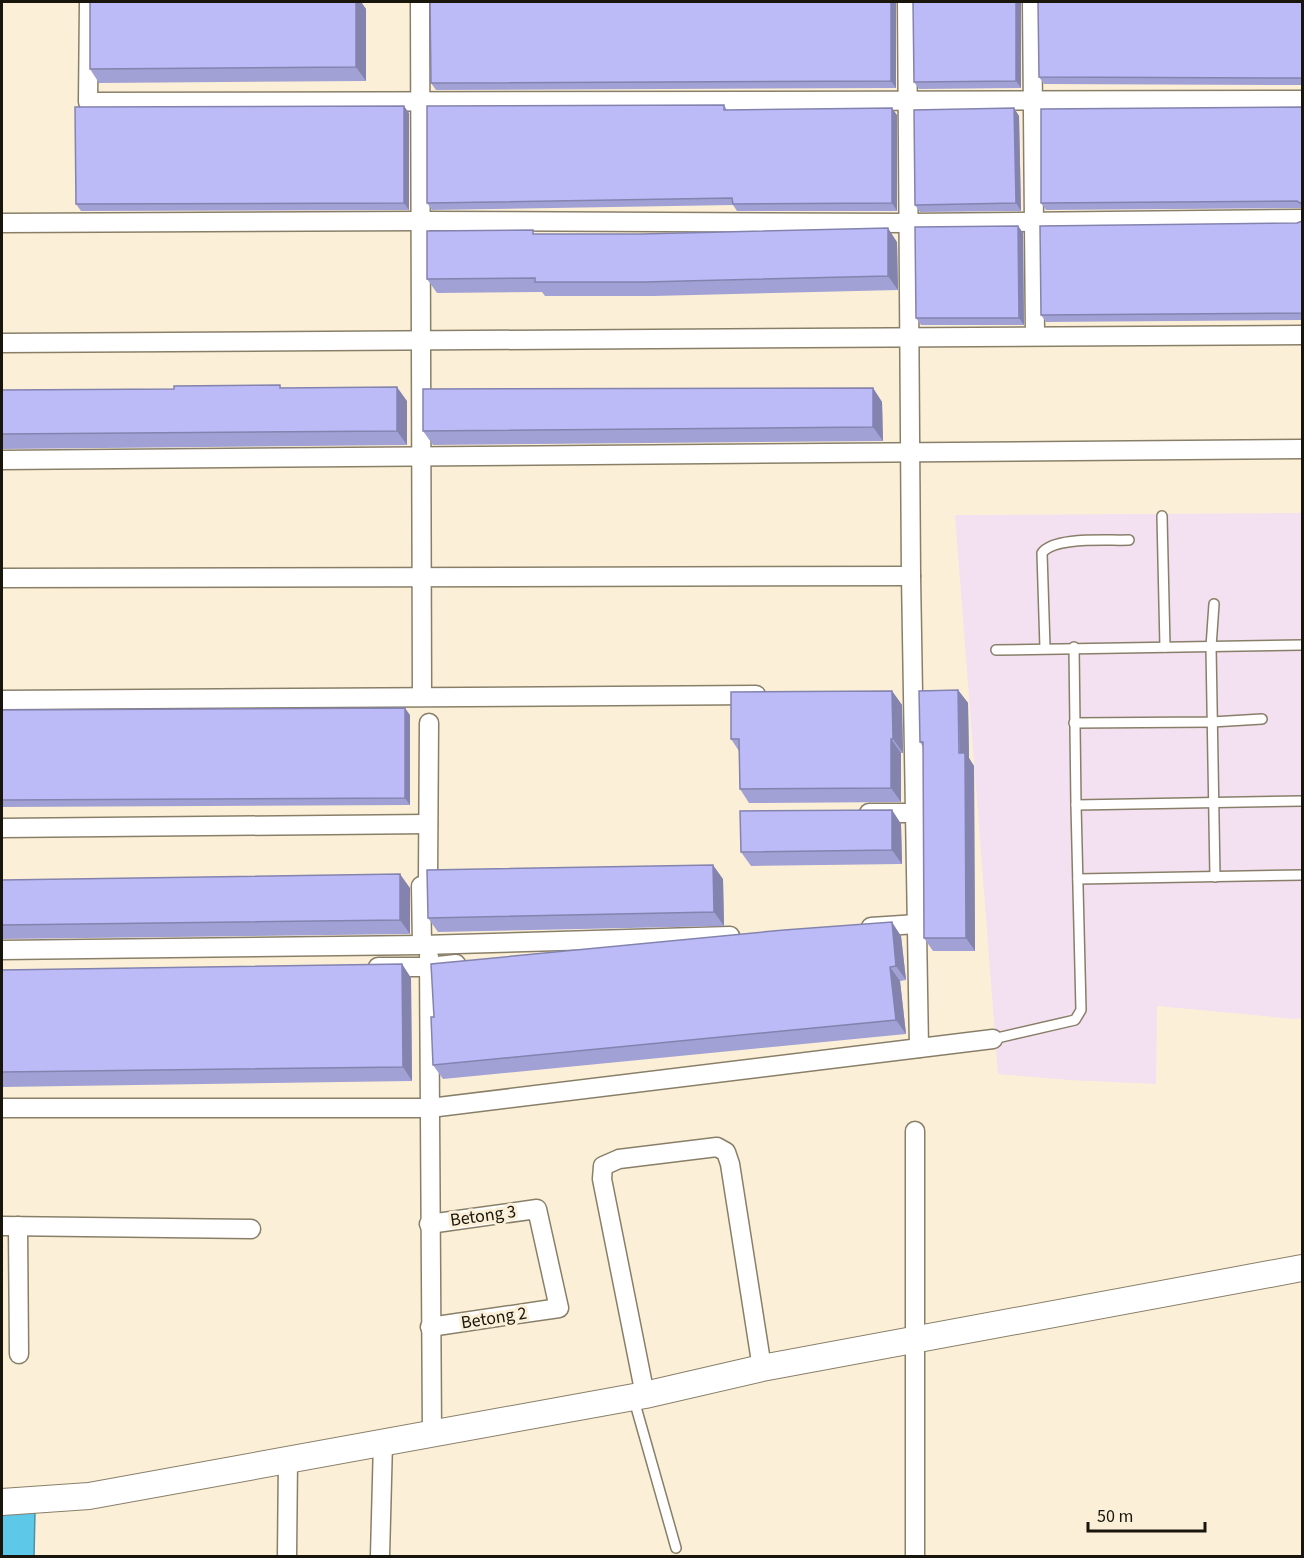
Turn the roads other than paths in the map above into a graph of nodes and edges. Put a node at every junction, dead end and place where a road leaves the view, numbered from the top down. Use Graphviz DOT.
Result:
graph roads {
  1 [pos="89,2"];
  2 [pos="420,2"];
  3 [pos="907,2"];
  4 [pos="1032,2"];
  5 [pos="1302,100"];
  6 [pos="908,101"];
  7 [pos="1033,101"];
  8 [pos="422,102"];
  9 [pos="1302,219"];
  10 [pos="420,221"];
  11 [pos="1034,222"];
  12 [pos="2,223"];
  13 [pos="910,223"];
  14 [pos="1035,335"];
  15 [pos="1302,335"];
  16 [pos="911,336"];
  17 [pos="421,341"];
  18 [pos="2,343"];
  19 [pos="1302,449"];
  20 [pos="910,452"];
  21 [pos="421,455"];
  22 [pos="2,460"];
  23 [pos="1162,516"];
  24 [pos="1129,540"];
  25 [pos="911,576"];
  26 [pos="421,577"];
  27 [pos="2,578"];
  28 [pos="1214,604"];
  29 [pos="1302,645"];
  30 [pos="1074,647"];
  31 [pos="1165,647"];
  32 [pos="1210,647"];
  33 [pos="1045,648"];
  34 [pos="996,650"];
  35 [pos="770,694"];
  36 [pos="422,696"];
  37 [pos="2,700"];
  38 [pos="1262,719"];
  39 [pos="1212,722"];
  40 [pos="429,723"];
  41 [pos="1074,723"];
  42 [pos="1302,801"];
  43 [pos="1214,803"];
  44 [pos="1076,805"];
  45 [pos="856,813"];
  46 [pos="915,813"];
  47 [pos="428,824"];
  48 [pos="2,828"];
  49 [pos="1302,875"];
  50 [pos="1215,877"];
  51 [pos="1078,879"];
  52 [pos="917,924"];
  53 [pos="858,928"];
  54 [pos="422,945"];
  55 [pos="2,950"];
  56 [pos="498,960"];
  57 [pos="475,962"];
  58 [pos="357,967"];
  59 [pos="423,967"];
  60 [pos="993,1039"];
  61 [pos="919,1048"];
  62 [pos="2,1108"];
  63 [pos="424,1108"];
  64 [pos="915,1131"];
  65 [pos="429,1224"];
  66 [pos="10,1226"];
  67 [pos="251,1229"];
  68 [pos="1302,1268"];
  69 [pos="559,1308"];
  70 [pos="430,1328"];
  71 [pos="914,1340"];
  72 [pos="19,1354"];
  73 [pos="762,1368"];
  74 [pos="639,1396"];
  75 [pos="432,1434"];
  76 [pos="383,1442"];
  77 [pos="288,1459"];
  78 [pos="2,1502"];
  79 [pos="676,1548"];
  80 [pos="287,1557"];
  81 [pos="380,1557"];
  82 [pos="915,1557"];
  1 -- 8 [label="street"];
  2 -- 8 [label="street"];
  3 -- 6 [label="street"];
  4 -- 7 [label="street"];
  5 -- 7 [label="street"];
  6 -- 7 [label="street"];
  6 -- 8 [label="street"];
  6 -- 13 [label="street"];
  7 -- 11 [label="street"];
  8 -- 10 [label="street"];
  9 -- 11 [label="street"];
  10 -- 12 [label="street"];
  10 -- 13 [label="street"];
  10 -- 17 [label="street"];
  11 -- 13 [label="street"];
  11 -- 14 [label="street"];
  13 -- 16 [label="street"];
  14 -- 15 [label="street"];
  14 -- 16 [label="street"];
  16 -- 17 [label="street"];
  16 -- 20 [label="street"];
  17 -- 18 [label="street"];
  17 -- 21 [label="street"];
  19 -- 20 [label="street"];
  20 -- 21 [label="street"];
  20 -- 25 [label="street"];
  21 -- 22 [label="street"];
  21 -- 26 [label="street"];
  23 -- 31 [label="lane"];
  24 -- 33 [label="lane"];
  25 -- 26 [label="street"];
  25 -- 46 [label="street"];
  26 -- 27 [label="street"];
  26 -- 36 [label="street"];
  28 -- 32 [label="lane"];
  29 -- 32 [label="lane"];
  30 -- 31 [label="lane"];
  30 -- 33 [label="lane"];
  30 -- 41 [label="lane"];
  31 -- 32 [label="lane"];
  32 -- 39 [label="lane"];
  33 -- 34 [label="lane"];
  35 -- 36 [label="street"];
  36 -- 37 [label="street"];
  38 -- 39 [label="lane"];
  39 -- 41 [label="lane"];
  39 -- 43 [label="lane"];
  40 -- 47 [label="street"];
  41 -- 44 [label="lane"];
  42 -- 43 [label="lane"];
  43 -- 44 [label="lane"];
  43 -- 50 [label="lane"];
  44 -- 51 [label="lane"];
  45 -- 46 [label="street"];
  46 -- 52 [label="street"];
  47 -- 48 [label="street"];
  47 -- 54 [label="street"];
  49 -- 50 [label="lane"];
  50 -- 51 [label="lane"];
  51 -- 60 [label="lane"];
  52 -- 53 [label="street"];
  52 -- 61 [label="street"];
  54 -- 55 [label="street"];
  54 -- 56 [label="street"];
  54 -- 59 [label="street"];
  57 -- 59 [label="street"];
  58 -- 59 [label="street"];
  59 -- 63 [label="street"];
  60 -- 61 [label="street"];
  61 -- 63 [label="street"];
  62 -- 63 [label="street"];
  63 -- 65 [label="street"];
  64 -- 71 [label="street"];
  65 -- 69 [label="street, Betong 3"];
  65 -- 70 [label="street"];
  66 -- 67 [label="street"];
  66 -- 72 [label="street"];
  68 -- 71 [label="street"];
  69 -- 70 [label="street, Betong 2"];
  70 -- 75 [label="street"];
  71 -- 73 [label="street"];
  71 -- 82 [label="street"];
  73 -- 74 [label="street"];
  73 -- 74 [label="street"];
  74 -- 75 [label="street"];
  74 -- 79 [label="lane"];
  75 -- 76 [label="street"];
  76 -- 77 [label="street"];
  76 -- 81 [label="street"];
  77 -- 78 [label="street"];
  77 -- 80 [label="street"];
}
